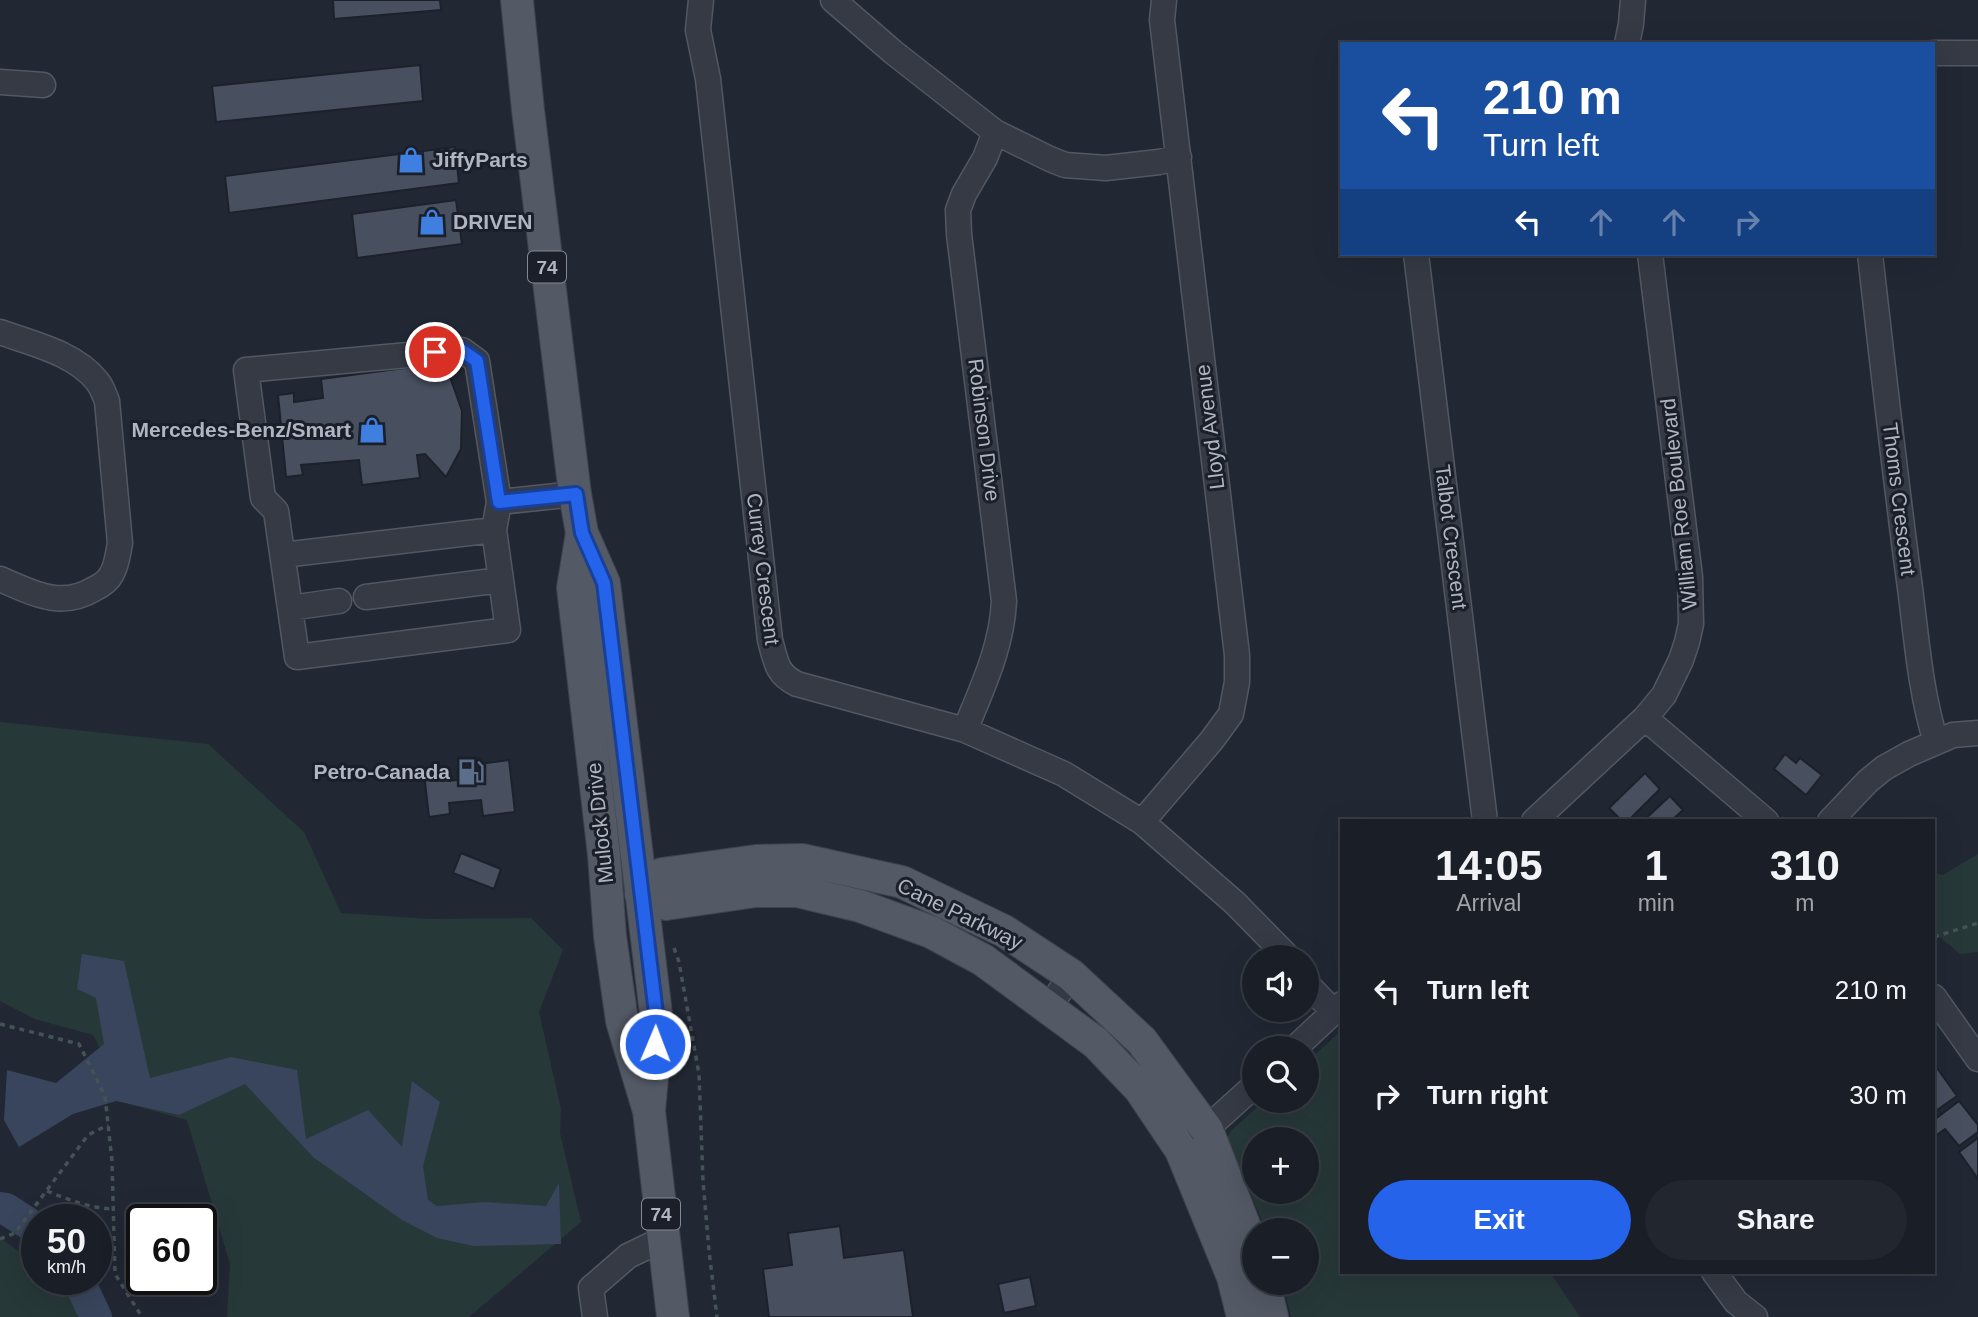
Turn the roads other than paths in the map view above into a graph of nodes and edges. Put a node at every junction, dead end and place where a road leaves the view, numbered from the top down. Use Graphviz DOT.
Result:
graph roads {
  1 [pos="517,0"];
  2 [pos="701,0"];
  3 [pos="833,0"];
  4 [pos="1164,0"];
  5 [pos="1633,0"];
  6 [pos="1627,42"];
  7 [pos="1935,53"];
  8 [pos="1978,53"];
  9 [pos="0,82"];
  10 [pos="43,85"];
  11 [pos="995,132"];
  12 [pos="1179,157"];
  13 [pos="1416,256"];
  14 [pos="1650,256"];
  15 [pos="1870,256"];
  16 [pos="0,332"];
  17 [pos="576,494"];
  18 [pos="499,502"];
  19 [pos="494,530"];
  20 [pos="582,533"];
  21 [pos="283,555"];
  22 [pos="0,579"];
  23 [pos="501,580"];
  24 [pos="366,597"];
  25 [pos="339,601"];
  26 [pos="290,608"];
  27 [pos="1645,718"];
  28 [pos="965,730"];
  29 [pos="1978,733"];
  30 [pos="1936,742"];
  31 [pos="1485,819"];
  32 [pos="1536,819"];
  33 [pos="1764,819"];
  34 [pos="1832,819"];
  35 [pos="1142,822"];
  36 [pos="641,894"];
  37 [pos="608,898"];
  38 [pos="1276,945"];
  39 [pos="1071,975"];
  40 [pos="1319,993"];
  41 [pos="1935,998"];
  42 [pos="1338,1008"];
  43 [pos="1048,1009"];
  44 [pos="1308,1036"];
  45 [pos="1978,1059"];
  46 [pos="1242,1097"];
  47 [pos="649,1111"];
  48 [pos="1207,1130"];
  49 [pos="1181,1150"];
  50 [pos="1242,1220"];
  51 [pos="663,1239"];
  52 [pos="1715,1274"];
  53 [pos="1267,1295"];
  54 [pos="595,1317"];
  55 [pos="673,1317"];
  56 [pos="1243,1317"];
  57 [pos="1272,1317"];
  58 [pos="1755,1317"];
  1 -- 17 [label="main road, Mulock Drive / 74"];
  2 -- 28 [label="street, Currey Crescent"];
  3 -- 11 [label="street"];
  4 -- 12 [label="street, Lloyd Avenue"];
  5 -- 6 [label="street"];
  7 -- 8 [label="street"];
  9 -- 10 [label="street"];
  11 -- 12 [label="street"];
  11 -- 28 [label="street, Robinson Drive"];
  12 -- 35 [label="street, Lloyd Avenue"];
  13 -- 31 [label="street, Talbot Crescent"];
  14 -- 27 [label="street, William Roe Boulevard"];
  15 -- 30 [label="street, Thoms Crescent"];
  16 -- 22 [label="street"];
  17 -- 18 [label="street"];
  17 -- 20 [label="main road, Mulock Drive / 74"];
  18 -- 19 [label="street"];
  18 -- 21 [label="street"];
  19 -- 21 [label="street"];
  19 -- 23 [label="street"];
  20 -- 36 [label="main road, Mulock Drive / 74"];
  20 -- 37 [label="main road, Mulock Drive / 74"];
  21 -- 26 [label="street"];
  23 -- 24 [label="street"];
  23 -- 26 [label="street"];
  25 -- 26 [label="street"];
  27 -- 32 [label="street, William Roe Boulevard"];
  27 -- 33 [label="street"];
  28 -- 35 [label="street, Currey Crescent"];
  29 -- 30 [label="street"];
  30 -- 34 [label="street"];
  35 -- 38 [label="street, Currey Crescent"];
  36 -- 37 [label="street, Cane Parkway"];
  36 -- 39 [label="main road, Cane Parkway"];
  36 -- 43 [label="main road, Cane Parkway"];
  36 -- 47 [label="main road, Mulock Drive / 74"];
  37 -- 47 [label="main road, Mulock Drive / 74"];
  39 -- 43 [label="street"];
  39 -- 48 [label="main road, Cane Parkway"];
  40 -- 42 [label="street"];
  41 -- 45 [label="street"];
  42 -- 44 [label="street"];
  43 -- 49 [label="main road, Cane Parkway"];
  46 -- 48 [label="street"];
  47 -- 51 [label="main road, Mulock Drive / 74"];
  48 -- 49 [label="street"];
  48 -- 50 [label="main road, Cane Parkway"];
  49 -- 56 [label="main road, Cane Parkway"];
  51 -- 54 [label="street"];
  51 -- 55 [label="main road, Mulock Drive / 74"];
  52 -- 58 [label="street"];
  53 -- 57 [label="main road"];
}
